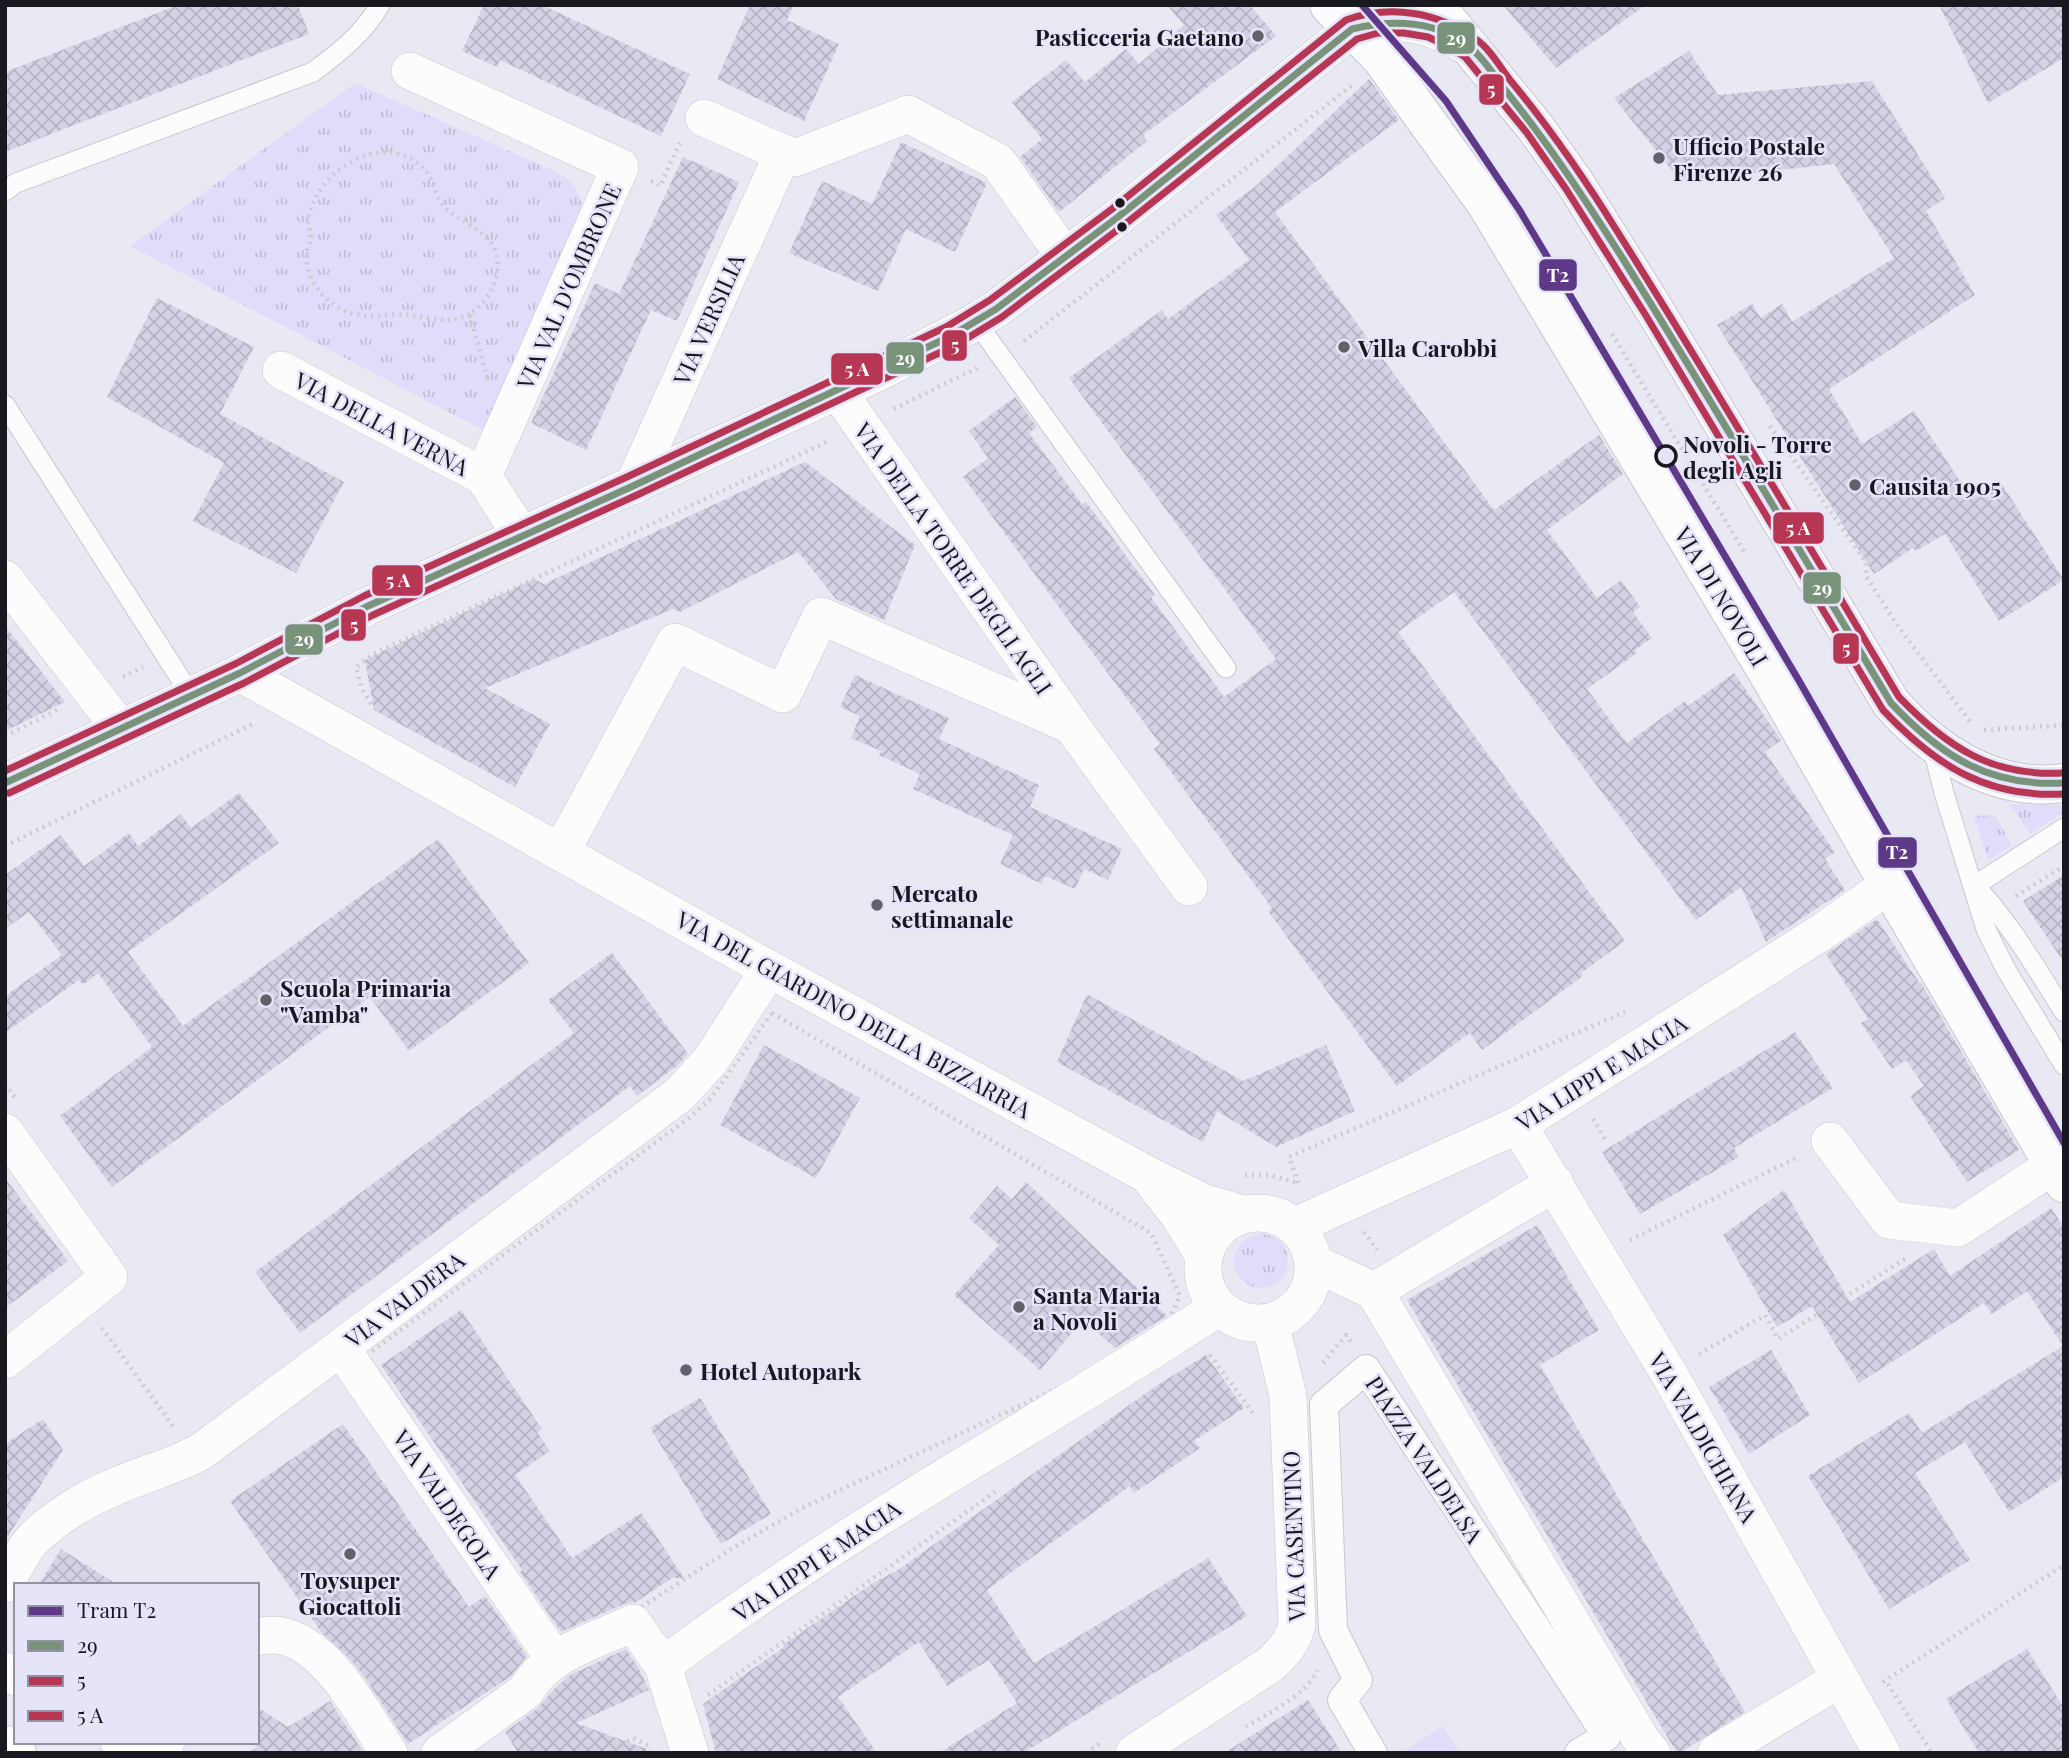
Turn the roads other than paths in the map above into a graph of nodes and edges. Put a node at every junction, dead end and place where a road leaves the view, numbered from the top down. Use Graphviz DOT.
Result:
graph roads {
  1 [pos="380,5"];
  2 [pos="1435,5"];
  3 [pos="1349,13"];
  4 [pos="1472,49"];
  5 [pos="410,71"];
  6 [pos="704,118"];
  7 [pos="783,153"];
  8 [pos="5,191"];
  9 [pos="1065,257"];
  10 [pos="975,322"];
  11 [pos="281,370"];
  12 [pos="837,390"];
  13 [pos="5,405"];
  14 [pos="483,476"];
  15 [pos="633,486"];
  16 [pos="521,535"];
  17 [pos="5,579"];
  18 [pos="1226,668"];
  19 [pos="240,673"];
  20 [pos="191,695"];
  21 [pos="1071,725"];
  22 [pos="120,728"];
  23 [pos="1932,743"];
  24 [pos="5,783"];
  25 [pos="2064,783"];
  26 [pos="2064,828"];
  27 [pos="562,852"];
  28 [pos="1889,885"];
  29 [pos="1974,886"];
  30 [pos="1189,887"];
  31 [pos="769,969"];
  32 [pos="2064,1012"];
  33 [pos="2064,1066"];
  34 [pos="1518,1125"];
  35 [pos="5,1132"];
  36 [pos="1830,1141"];
  37 [pos="2059,1174"];
  38 [pos="1147,1175"];
  39 [pos="1555,1183"];
  40 [pos="1243,1214"];
  41 [pos="1295,1226"];
  42 [pos="1204,1256"];
  43 [pos="1314,1264"];
  44 [pos="1374,1292"];
  45 [pos="1219,1307"];
  46 [pos="1270,1322"];
  47 [pos="341,1348"];
  48 [pos="5,1360"];
  49 [pos="5,1584"];
  50 [pos="259,1637"];
  51 [pos="555,1660"];
  52 [pos="663,1666"];
  53 [pos="1846,1690"];
  54 [pos="5,1745"];
  55 [pos="1122,1745"];
  56 [pos="17,1753"];
  57 [pos="389,1753"];
  58 [pos="440,1753"];
  59 [pos="670,1753"];
  60 [pos="690,1753"];
  61 [pos="1373,1753"];
  62 [pos="1579,1753"];
  63 [pos="1652,1753"];
  64 [pos="1716,1753"];
  65 [pos="1882,1753"];
  1 -- 8 [label="lane"];
  2 -- 4 [label="street"];
  3 -- 4 [label="street"];
  3 -- 9 [label="street"];
  3 -- 28 [label="street, VIA DI NOVOLI"];
  4 -- 23 [label="street"];
  5 -- 14 [label="street, VIA VAL D'OMBRONE"];
  6 -- 7 [label="street"];
  7 -- 9 [label="street"];
  7 -- 15 [label="street, VIA VERSILIA"];
  9 -- 10 [label="street"];
  10 -- 12 [label="street"];
  10 -- 18 [label="lane"];
  11 -- 14 [label="street, VIA DELLA VERNA"];
  12 -- 15 [label="street"];
  12 -- 21 [label="street, VIA DELLA TORRE DEGLI AGLI"];
  13 -- 20 [label="lane"];
  14 -- 16 [label="street"];
  15 -- 16 [label="street"];
  16 -- 19 [label="street"];
  17 -- 22 [label="street"];
  19 -- 20 [label="street"];
  19 -- 27 [label="street, VIA DEL GIARDINO DELLA BIZZARRIA"];
  20 -- 22 [label="street"];
  21 -- 27 [label="street, VIA DELLA TORRE DEGLI AGLI"];
  21 -- 30 [label="street, VIA DELLA TORRE DEGLI AGLI"];
  22 -- 24 [label="street"];
  23 -- 25 [label="street"];
  23 -- 29 [label="lane"];
  26 -- 29 [label="lane"];
  27 -- 31 [label="street, VIA DEL GIARDINO DELLA BIZZARRIA"];
  28 -- 34 [label="street, VIA LIPPI E MACIA"];
  28 -- 37 [label="street, VIA DI NOVOLI"];
  29 -- 32 [label="lane"];
  29 -- 33 [label="lane"];
  31 -- 38 [label="street, VIA DEL GIARDINO DELLA BIZZARRIA"];
  31 -- 47 [label="street, VIA VALDERA"];
  34 -- 39 [label="street, VIA VALDICHIANA"];
  34 -- 41 [label="street, VIA LIPPI E MACIA"];
  35 -- 48 [label="street"];
  36 -- 37 [label="street"];
  38 -- 40 [label="street, VIA DEL GIARDINO DELLA BIZZARRIA"];
  38 -- 42 [label="street, VIA DEL GIARDINO DELLA BIZZARRIA"];
  39 -- 44 [label="street"];
  39 -- 53 [label="street, VIA VALDICHIANA"];
  40 -- 41 [label="street"];
  40 -- 42 [label="street"];
  41 -- 43 [label="street"];
  42 -- 45 [label="street"];
  43 -- 44 [label="street"];
  43 -- 46 [label="street"];
  44 -- 63 [label="street, PIAZZA VALDELSA"];
  45 -- 46 [label="street"];
  45 -- 52 [label="street, VIA LIPPI E MACIA"];
  46 -- 55 [label="street, VIA CASENTINO"];
  47 -- 49 [label="street, VIA VALDERA"];
  47 -- 51 [label="street, VIA VALDEGOLA"];
  50 -- 57 [label="street"];
  51 -- 52 [label="street"];
  51 -- 58 [label="street"];
  52 -- 59 [label="street"];
  52 -- 60 [label="street"];
  53 -- 64 [label="street"];
  53 -- 65 [label="street, VIA VALDICHIANA"];
  54 -- 56 [label="street"];
  61 -- 62 [label="street, PIAZZA VALDELSA"];
}
